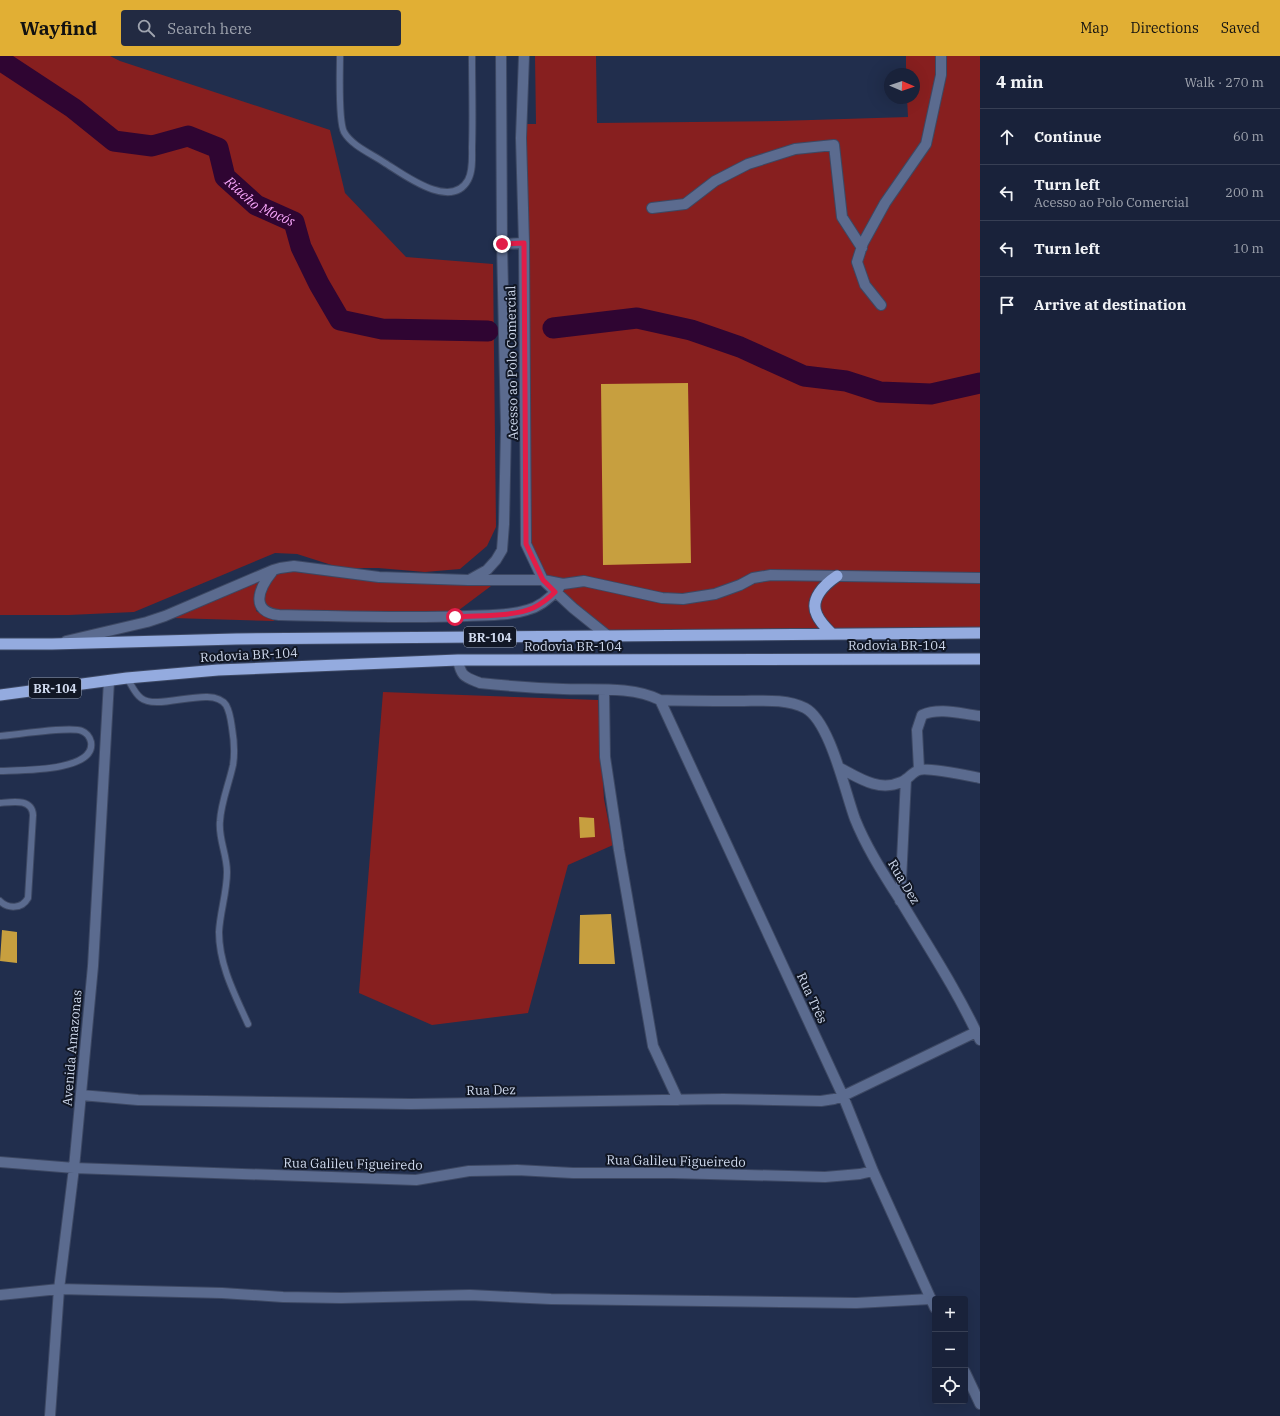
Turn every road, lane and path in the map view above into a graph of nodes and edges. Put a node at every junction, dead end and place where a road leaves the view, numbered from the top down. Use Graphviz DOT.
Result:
graph roads {
  1 [pos="340,56"];
  2 [pos="472,56"];
  3 [pos="501,56"];
  4 [pos="524,56"];
  5 [pos="941,56"];
  6 [pos="652,208"];
  7 [pos="524,243"];
  8 [pos="502,244"];
  9 [pos="862,248"];
  10 [pos="881,305"];
  11 [pos="273,570"];
  12 [pos="837,576"];
  13 [pos="980,578"];
  14 [pos="468,580"];
  15 [pos="543,580"];
  16 [pos="563,584"];
  17 [pos="555,592"];
  18 [pos="831,633"];
  19 [pos="980,633"];
  20 [pos="609,637"];
  21 [pos="0,644"];
  22 [pos="52,644"];
  23 [pos="980,659"];
  24 [pos="458,660"];
  25 [pos="127,678"];
  26 [pos="109,681"];
  27 [pos="604,690"];
  28 [pos="0,695"];
  29 [pos="660,700"];
  30 [pos="980,716"];
  31 [pos="0,736"];
  32 [pos="840,768"];
  33 [pos="919,769"];
  34 [pos="0,771"];
  35 [pos="980,778"];
  36 [pos="906,779"];
  37 [pos="0,803"];
  38 [pos="0,901"];
  39 [pos="900,901"];
  40 [pos="248,1024"];
  41 [pos="978,1036"];
  42 [pos="81,1095"];
  43 [pos="843,1096"];
  44 [pos="678,1100"];
  45 [pos="0,1162"];
  46 [pos="74,1168"];
  47 [pos="873,1170"];
  48 [pos="58,1289"];
  49 [pos="0,1295"];
  50 [pos="932,1302"];
  51 [pos="932,1304"];
  52 [pos="968,1378"];
  53 [pos="980,1404"];
  54 [pos="50,1416"];
  1 -- 2 [label="lane"];
  3 -- 8 [label="street, Acesso ao Polo Comercial"];
  4 -- 7 [label="street, Acesso ao Polo Comercial"];
  5 -- 9 [label="street"];
  6 -- 9 [label="street"];
  7 -- 8 [label="street"];
  7 -- 15 [label="street, Acesso ao Polo Comercial"];
  8 -- 14 [label="street, Acesso ao Polo Comercial"];
  9 -- 10 [label="street"];
  11 -- 14 [label="street"];
  11 -- 17 [label="street"];
  11 -- 22 [label="street"];
  12 -- 13 [label="street"];
  12 -- 16 [label="street"];
  12 -- 18 [label="highway"];
  14 -- 15 [label="street"];
  15 -- 16 [label="street"];
  15 -- 17 [label="street, Acesso ao Polo Comercial"];
  16 -- 17 [label="street"];
  17 -- 20 [label="street, Acesso ao Polo Comercial"];
  18 -- 19 [label="highway, Rodovia BR-104 / BR-104"];
  18 -- 20 [label="highway, Rodovia BR-104 / BR-104"];
  20 -- 22 [label="highway, Rodovia BR-104 / BR-104"];
  21 -- 22 [label="highway, Rodovia BR-104 / BR-104"];
  23 -- 24 [label="highway, Rodovia BR-104 / BR-104"];
  24 -- 25 [label="highway, Rodovia BR-104 / BR-104"];
  24 -- 27 [label="street, Rua Dez"];
  25 -- 26 [label="highway, Rodovia BR-104 / BR-104"];
  25 -- 40 [label="lane"];
  26 -- 28 [label="highway, Rodovia BR-104 / BR-104"];
  26 -- 42 [label="street, Avenida Amazonas"];
  27 -- 29 [label="street, Rua Dez"];
  27 -- 44 [label="street"];
  29 -- 32 [label="street, Rua Dez"];
  29 -- 43 [label="street, Rua Três"];
  30 -- 33 [label="street"];
  31 -- 34 [label="lane"];
  32 -- 36 [label="street"];
  32 -- 39 [label="street, Rua Dez"];
  33 -- 35 [label="street"];
  33 -- 36 [label="street"];
  36 -- 39 [label="street"];
  37 -- 38 [label="lane"];
  39 -- 41 [label="street, Rua Dez"];
  41 -- 43 [label="street, Rua Dez"];
  42 -- 44 [label="street, Rua Dez"];
  42 -- 46 [label="street, Avenida Amazonas"];
  43 -- 44 [label="street, Rua Dez"];
  43 -- 47 [label="street, Rua Três"];
  45 -- 46 [label="street, Rua Galileu Figueiredo"];
  46 -- 47 [label="street, Rua Galileu Figueiredo"];
  46 -- 48 [label="street, Avenida Amazonas"];
  47 -- 50 [label="street, Rua Três"];
  48 -- 49 [label="street"];
  48 -- 51 [label="street"];
  48 -- 54 [label="street, Avenida Amazonas"];
  52 -- 53 [label="street"];
}
